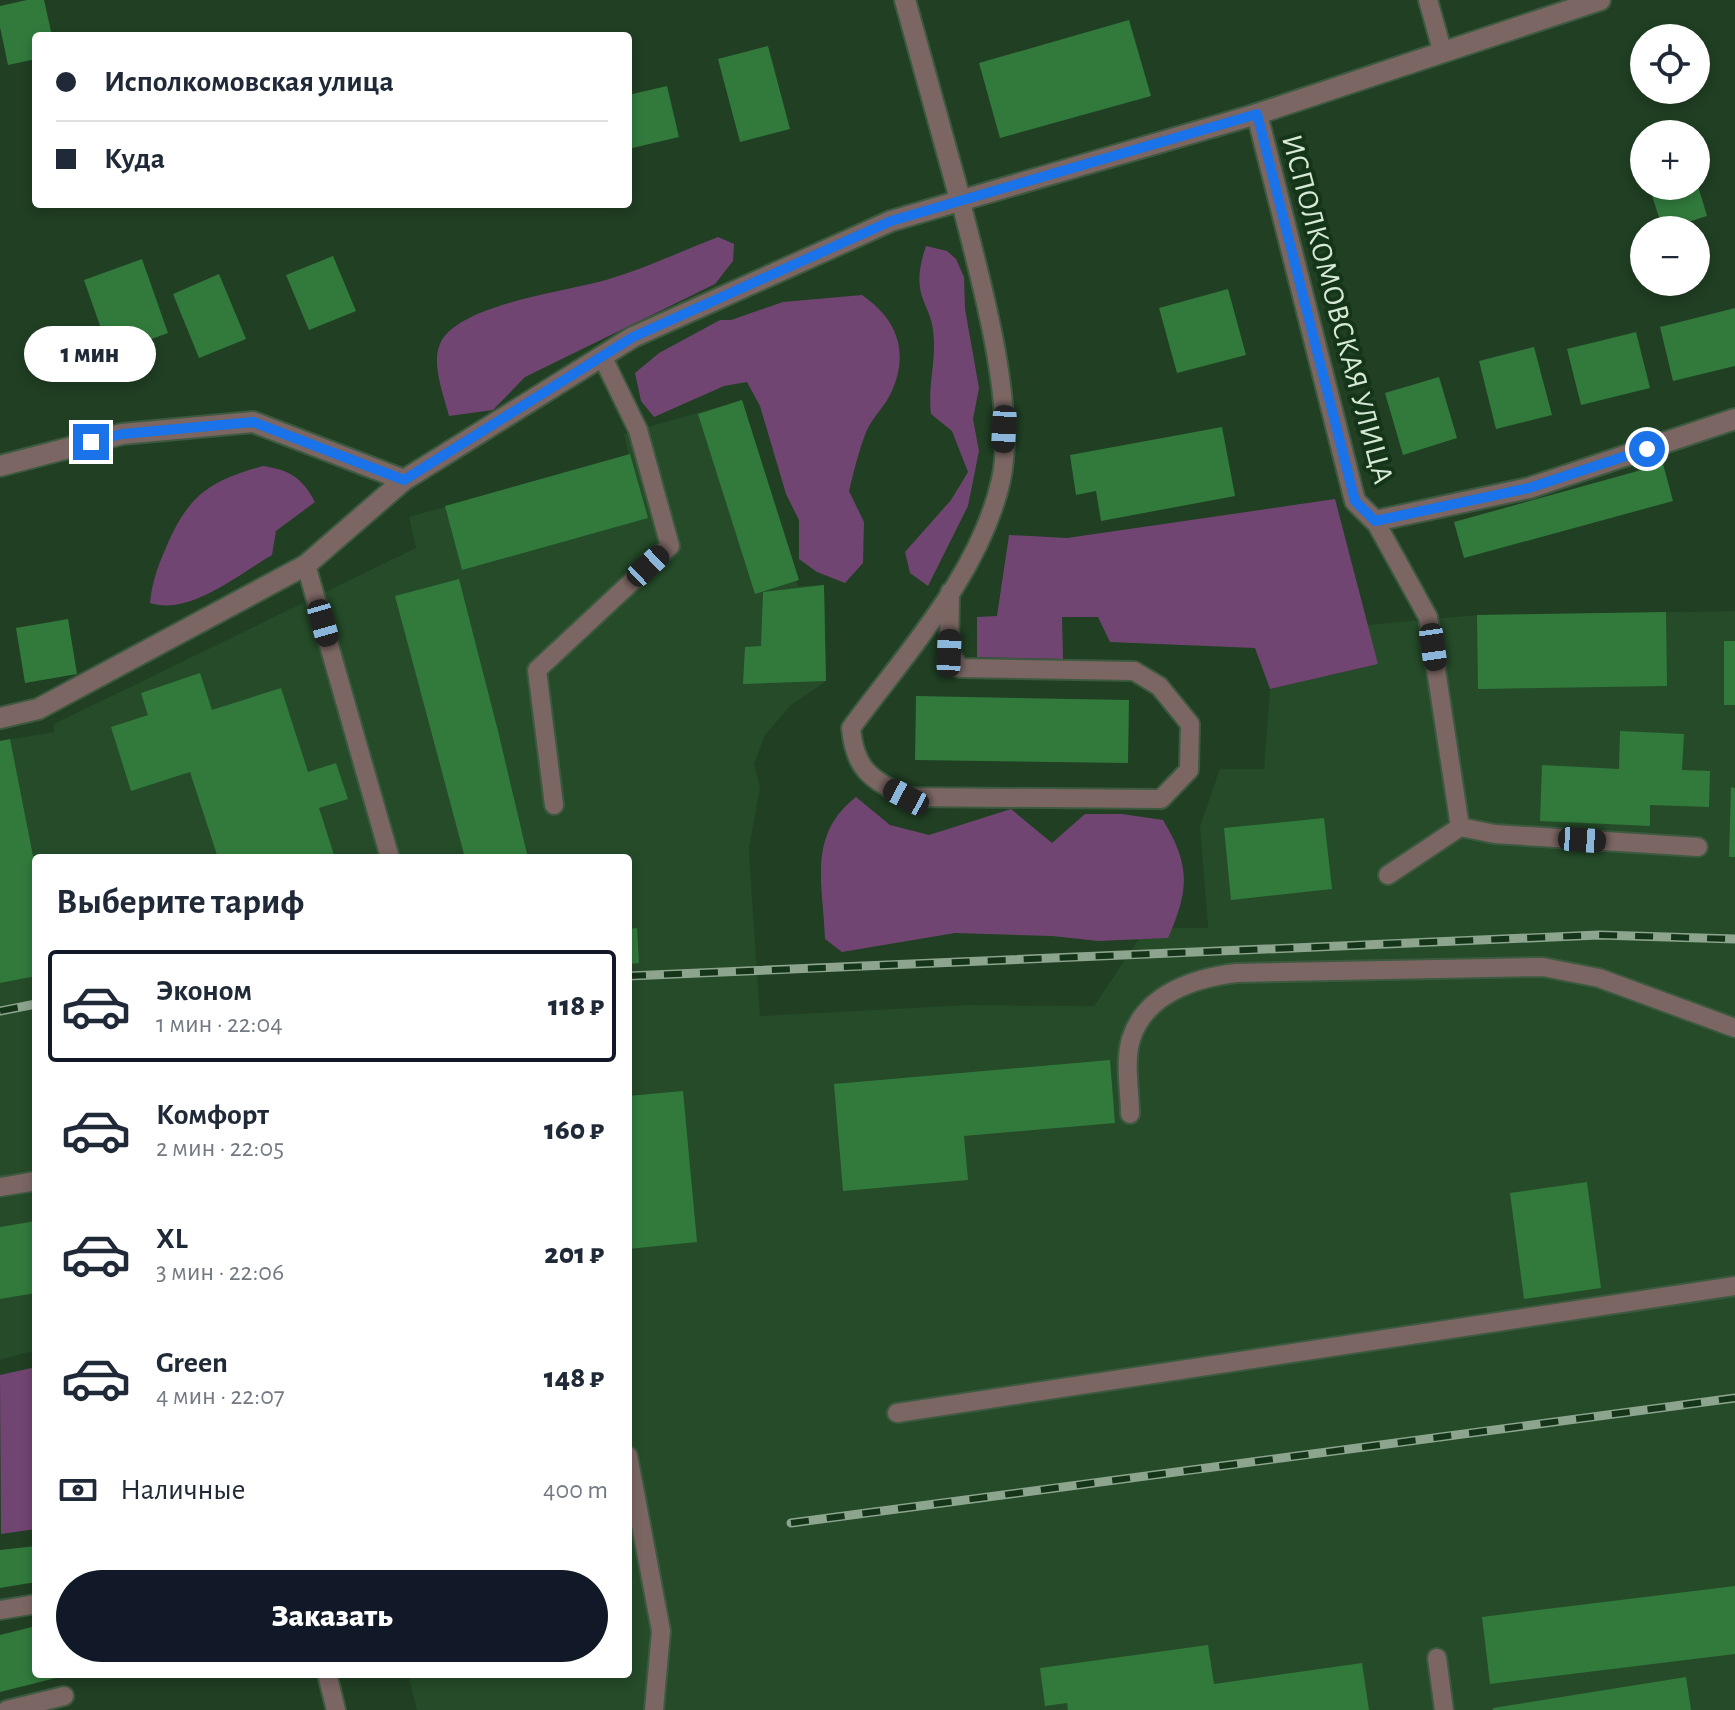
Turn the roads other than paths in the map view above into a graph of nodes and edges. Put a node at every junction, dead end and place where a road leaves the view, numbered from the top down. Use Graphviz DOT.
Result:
graph roads {
  1 [pos="905,0"];
  2 [pos="1428,0"];
  3 [pos="1600,0"];
  4 [pos="1442,50"];
  5 [pos="1257,114"];
  6 [pos="960,199"];
  7 [pos="602,356"];
  8 [pos="1735,419"];
  9 [pos="0,466"];
  10 [pos="404,480"];
  11 [pos="1375,521"];
  12 [pos="306,565"];
  13 [pos="950,592"];
  14 [pos="0,718"];
  15 [pos="554,805"];
  16 [pos="1460,827"];
  17 [pos="1698,847"];
  18 [pos="389,854"];
  19 [pos="1388,875"];
  20 [pos="1735,1028"];
  21 [pos="1130,1114"];
  22 [pos="32,1182"];
  23 [pos="0,1187"];
  24 [pos="1735,1286"];
  25 [pos="897,1413"];
  26 [pos="632,1477"];
  27 [pos="32,1605"];
  28 [pos="0,1610"];
  29 [pos="1437,1658"];
  30 [pos="328,1678"];
  31 [pos="64,1696"];
  32 [pos="7,1710"];
  33 [pos="336,1710"];
  34 [pos="654,1710"];
  35 [pos="1444,1710"];
  1 -- 6 [label="street"];
  2 -- 4 [label="lane"];
  3 -- 4 [label="street"];
  4 -- 5 [label="street"];
  5 -- 6 [label="street"];
  5 -- 11 [label="street, ИСПОЛКОМОВСКАЯ УЛИЦА"];
  6 -- 7 [label="street"];
  6 -- 13 [label="lane"];
  7 -- 10 [label="street"];
  7 -- 15 [label="lane"];
  8 -- 11 [label="street, ИСПОЛКОМОВСКАЯ УЛИЦА"];
  9 -- 10 [label="street"];
  10 -- 12 [label="street"];
  11 -- 16 [label="lane"];
  12 -- 14 [label="street"];
  12 -- 18 [label="lane"];
  13 -- 13 [label="lane"];
  16 -- 17 [label="lane"];
  16 -- 19 [label="lane"];
  20 -- 21 [label="lane"];
  22 -- 23 [label="lane"];
  24 -- 25 [label="lane"];
  26 -- 34 [label="lane"];
  27 -- 28 [label="lane"];
  29 -- 35 [label="lane"];
  30 -- 33 [label="lane"];
  31 -- 32 [label="lane"];
}
